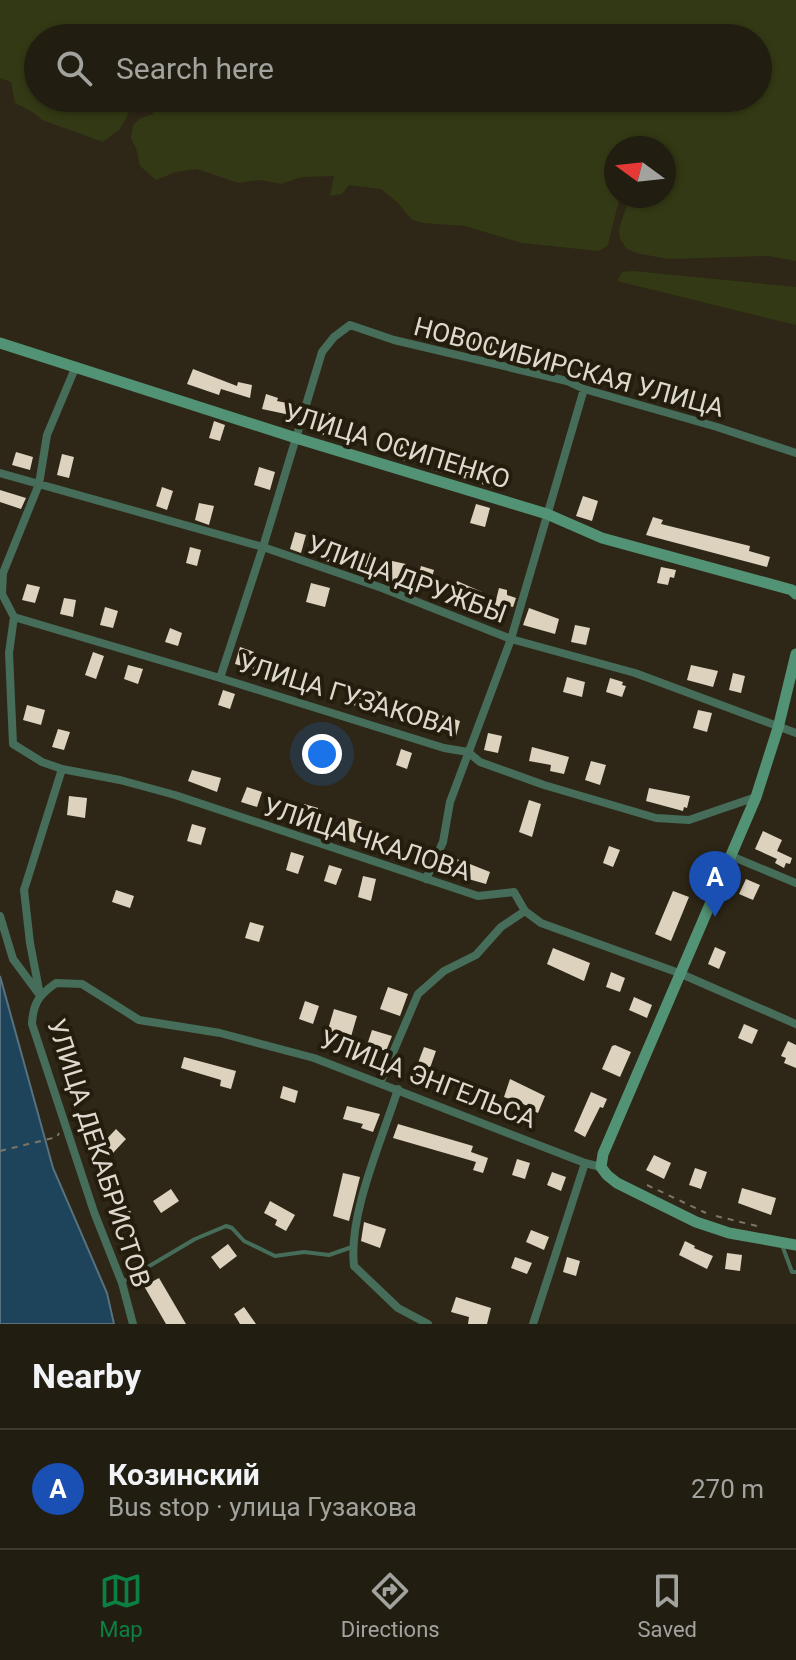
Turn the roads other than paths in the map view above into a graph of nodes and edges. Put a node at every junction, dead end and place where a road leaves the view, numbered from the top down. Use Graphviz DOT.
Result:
graph roads {
  1 [pos="0,343"];
  2 [pos="76,366"];
  3 [pos="584,389"];
  4 [pos="296,438"];
  5 [pos="796,453"];
  6 [pos="0,473"];
  7 [pos="39,484"];
  8 [pos="547,514"];
  9 [pos="263,547"];
  10 [pos="796,594"];
  11 [pos="14,617"];
  12 [pos="511,639"];
  13 [pos="796,654"];
  14 [pos="220,678"];
  15 [pos="778,728"];
  16 [pos="796,733"];
  17 [pos="468,752"];
  18 [pos="62,769"];
  19 [pos="756,797"];
  20 [pos="731,856"];
  21 [pos="426,879"];
  22 [pos="796,883"];
  23 [pos="525,911"];
  24 [pos="0,916"];
  25 [pos="679,973"];
  26 [pos="40,995"];
  27 [pos="796,1024"];
  28 [pos="380,1083"];
  29 [pos="398,1089"];
  30 [pos="585,1163"];
  31 [pos="601,1167"];
  32 [pos="781,1243"];
  33 [pos="796,1245"];
  34 [pos="352,1247"];
  35 [pos="796,1272"];
  36 [pos="122,1283"];
  37 [pos="133,1324"];
  38 [pos="428,1324"];
  39 [pos="533,1324"];
  1 -- 2 [label="main road, УЛИЦА ОСИПЕНКО"];
  2 -- 4 [label="main road, УЛИЦА ОСИПЕНКО"];
  2 -- 7 [label="street"];
  3 -- 4 [label="street, НОВОСИБИРСКАЯ УЛИЦА"];
  3 -- 5 [label="street, НОВОСИБИРСКАЯ УЛИЦА"];
  3 -- 8 [label="street"];
  4 -- 8 [label="main road, УЛИЦА ОСИПЕНКО"];
  4 -- 9 [label="street"];
  6 -- 7 [label="street, УЛИЦА ДРУЖБЫ"];
  7 -- 9 [label="street, УЛИЦА ДРУЖБЫ"];
  7 -- 11 [label="street"];
  8 -- 10 [label="main road, УЛИЦА ОСИПЕНКО"];
  8 -- 12 [label="street"];
  9 -- 12 [label="street, УЛИЦА ДРУЖБЫ"];
  9 -- 14 [label="street"];
  11 -- 14 [label="street, УЛИЦА ГУЗАКОВА"];
  11 -- 18 [label="street, УЛИЦА ЧКАЛОВА"];
  12 -- 15 [label="street, УЛИЦА ДРУЖБЫ"];
  12 -- 17 [label="street"];
  13 -- 15 [label="main road"];
  14 -- 17 [label="street, УЛИЦА ГУЗАКОВА"];
  15 -- 16 [label="street, УЛИЦА ДРУЖБЫ"];
  15 -- 19 [label="main road"];
  17 -- 19 [label="street, УЛИЦА ГУЗАКОВА"];
  17 -- 21 [label="street"];
  18 -- 21 [label="street, УЛИЦА ЧКАЛОВА"];
  18 -- 26 [label="street, УЛИЦА ДЕКАБРИСТОВ"];
  19 -- 20 [label="main road"];
  20 -- 22 [label="street"];
  20 -- 25 [label="main road"];
  21 -- 23 [label="street, УЛИЦА ЧКАЛОВА"];
  23 -- 25 [label="street, УЛИЦА ЧКАЛОВА"];
  23 -- 28 [label="street"];
  24 -- 26 [label="street"];
  25 -- 27 [label="street, УЛИЦА ЧКАЛОВА"];
  25 -- 31 [label="main road"];
  26 -- 28 [label="street, УЛИЦА ЭНГЕЛЬСА"];
  26 -- 36 [label="street, УЛИЦА ДЕКАБРИСТОВ"];
  28 -- 29 [label="street, УЛИЦА ЭНГЕЛЬСА"];
  29 -- 30 [label="street, УЛИЦА ЭНГЕЛЬСА"];
  29 -- 34 [label="street"];
  30 -- 31 [label="street, УЛИЦА ЭНГЕЛЬСА"];
  30 -- 39 [label="street"];
  31 -- 32 [label="main road, УЛИЦА ЭНГЕЛЬСА"];
  32 -- 33 [label="main road, УЛИЦА ЭНГЕЛЬСА"];
  32 -- 35 [label="lane"];
  34 -- 36 [label="lane"];
  34 -- 38 [label="street"];
  36 -- 37 [label="street, УЛИЦА ДЕКАБРИСТОВ"];
}
